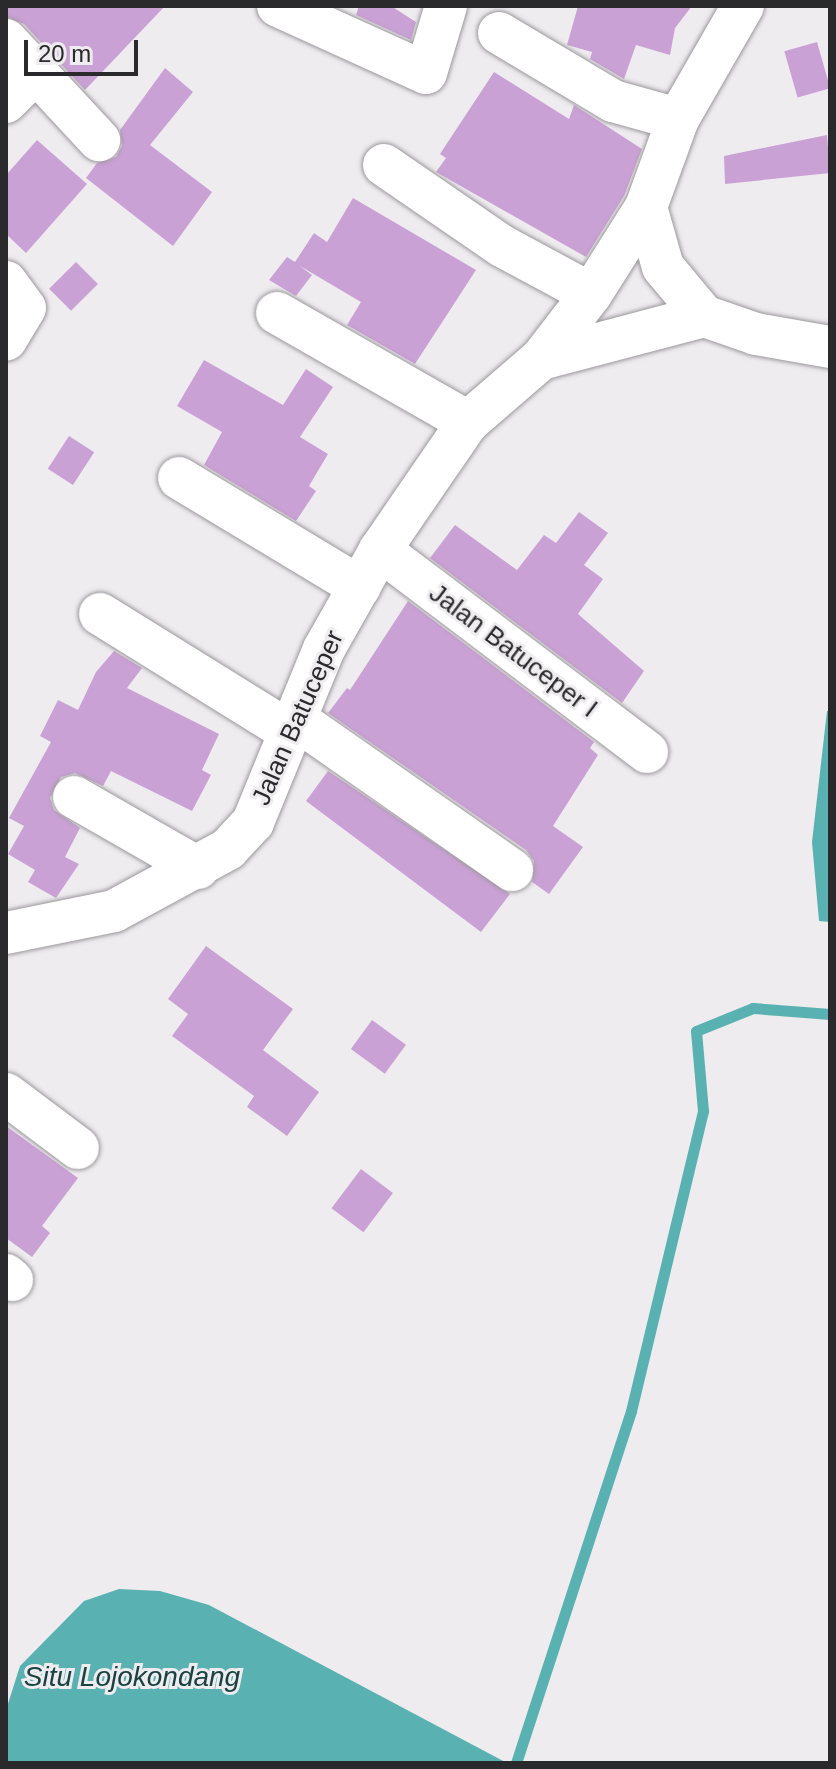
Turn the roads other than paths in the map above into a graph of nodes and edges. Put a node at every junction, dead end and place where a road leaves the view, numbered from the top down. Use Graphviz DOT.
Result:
graph roads {
  1 [pos="278,6"];
  2 [pos="446,6"];
  3 [pos="743,6"];
  4 [pos="499,33"];
  5 [pos="6,40"];
  6 [pos="37,71"];
  7 [pos="6,102"];
  8 [pos="678,119"];
  9 [pos="99,140"];
  10 [pos="384,165"];
  11 [pos="646,207"];
  12 [pos="6,282"];
  13 [pos="591,294"];
  14 [pos="277,313"];
  15 [pos="704,316"];
  16 [pos="6,340"];
  17 [pos="830,347"];
  18 [pos="541,359"];
  19 [pos="468,422"];
  20 [pos="179,478"];
  21 [pos="380,550"];
  22 [pos="360,587"];
  23 [pos="100,614"];
  24 [pos="291,725"];
  25 [pos="647,752"];
  26 [pos="74,797"];
  27 [pos="198,868"];
  28 [pos="512,870"];
  29 [pos="6,933"];
  30 [pos="6,1094"];
  31 [pos="78,1148"];
  1 -- 2 [label="street"];
  3 -- 8 [label="street"];
  4 -- 8 [label="street"];
  5 -- 6 [label="street"];
  6 -- 7 [label="street"];
  6 -- 9 [label="street"];
  8 -- 11 [label="street"];
  10 -- 13 [label="street"];
  11 -- 13 [label="street"];
  11 -- 15 [label="street"];
  12 -- 16 [label="street"];
  13 -- 18 [label="street"];
  14 -- 19 [label="street"];
  15 -- 17 [label="street"];
  15 -- 18 [label="street"];
  18 -- 19 [label="street, Jalan Batuceper"];
  19 -- 21 [label="street, Jalan Batuceper"];
  20 -- 22 [label="street"];
  21 -- 22 [label="street, Jalan Batuceper"];
  21 -- 25 [label="street, Jalan Batuceper I"];
  22 -- 24 [label="street, Jalan Batuceper"];
  23 -- 24 [label="street"];
  24 -- 27 [label="street, Jalan Batuceper"];
  24 -- 28 [label="street"];
  26 -- 27 [label="street"];
  27 -- 29 [label="street, Jalan Batuceper"];
  30 -- 31 [label="street"];
}
